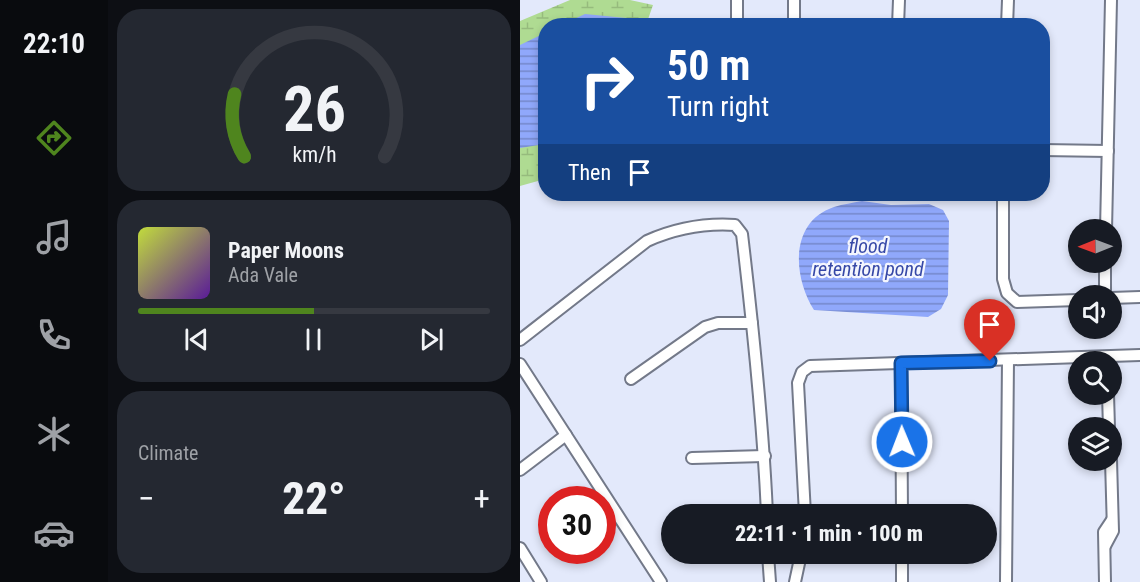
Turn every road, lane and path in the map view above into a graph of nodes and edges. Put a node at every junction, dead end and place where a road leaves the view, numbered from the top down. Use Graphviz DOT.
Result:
graph roads {
  1 [pos="737,0"];
  2 [pos="794,0"];
  3 [pos="899,0"];
  4 [pos="1008,0"];
  5 [pos="1111,0"];
  6 [pos="737,18"];
  7 [pos="794,18"];
  8 [pos="898,18"];
  9 [pos="1007,18"];
  10 [pos="1050,150"];
  11 [pos="1108,151"];
  12 [pos="1003,201"];
  13 [pos="1106,219"];
  14 [pos="1140,297"];
  15 [pos="1122,298"];
  16 [pos="1068,300"];
  17 [pos="752,322"];
  18 [pos="520,340"];
  19 [pos="1140,356"];
  20 [pos="1122,358"];
  21 [pos="1068,359"];
  22 [pos="1008,360"];
  23 [pos="901,363"];
  24 [pos="520,364"];
  25 [pos="631,379"];
  26 [pos="566,435"];
  27 [pos="764,456"];
  28 [pos="692,458"];
  29 [pos="520,470"];
  30 [pos="1111,471"];
  31 [pos="766,504"];
  32 [pos="804,504"];
  33 [pos="902,504"];
  34 [pos="520,548"];
  35 [pos="769,564"];
  36 [pos="799,564"];
  37 [pos="902,564"];
  38 [pos="541,582"];
  39 [pos="661,582"];
  40 [pos="770,582"];
  41 [pos="795,582"];
  42 [pos="902,582"];
  43 [pos="1006,582"];
  44 [pos="1105,582"];
  1 -- 6 [label="street"];
  2 -- 7 [label="street"];
  3 -- 8 [label="street"];
  4 -- 9 [label="street"];
  5 -- 11 [label="street"];
  10 -- 11 [label="street"];
  11 -- 13 [label="street"];
  12 -- 16 [label="street"];
  14 -- 15 [label="street"];
  17 -- 18 [label="street"];
  17 -- 25 [label="street"];
  17 -- 27 [label="street"];
  19 -- 20 [label="street"];
  21 -- 22 [label="street"];
  22 -- 23 [label="street"];
  22 -- 43 [label="street"];
  23 -- 32 [label="street"];
  23 -- 33 [label="street"];
  24 -- 26 [label="street"];
  26 -- 29 [label="street"];
  26 -- 39 [label="street"];
  27 -- 28 [label="street"];
  27 -- 31 [label="street"];
  30 -- 44 [label="street"];
  34 -- 38 [label="street"];
  35 -- 40 [label="street"];
  36 -- 41 [label="street"];
  37 -- 42 [label="street"];
}
